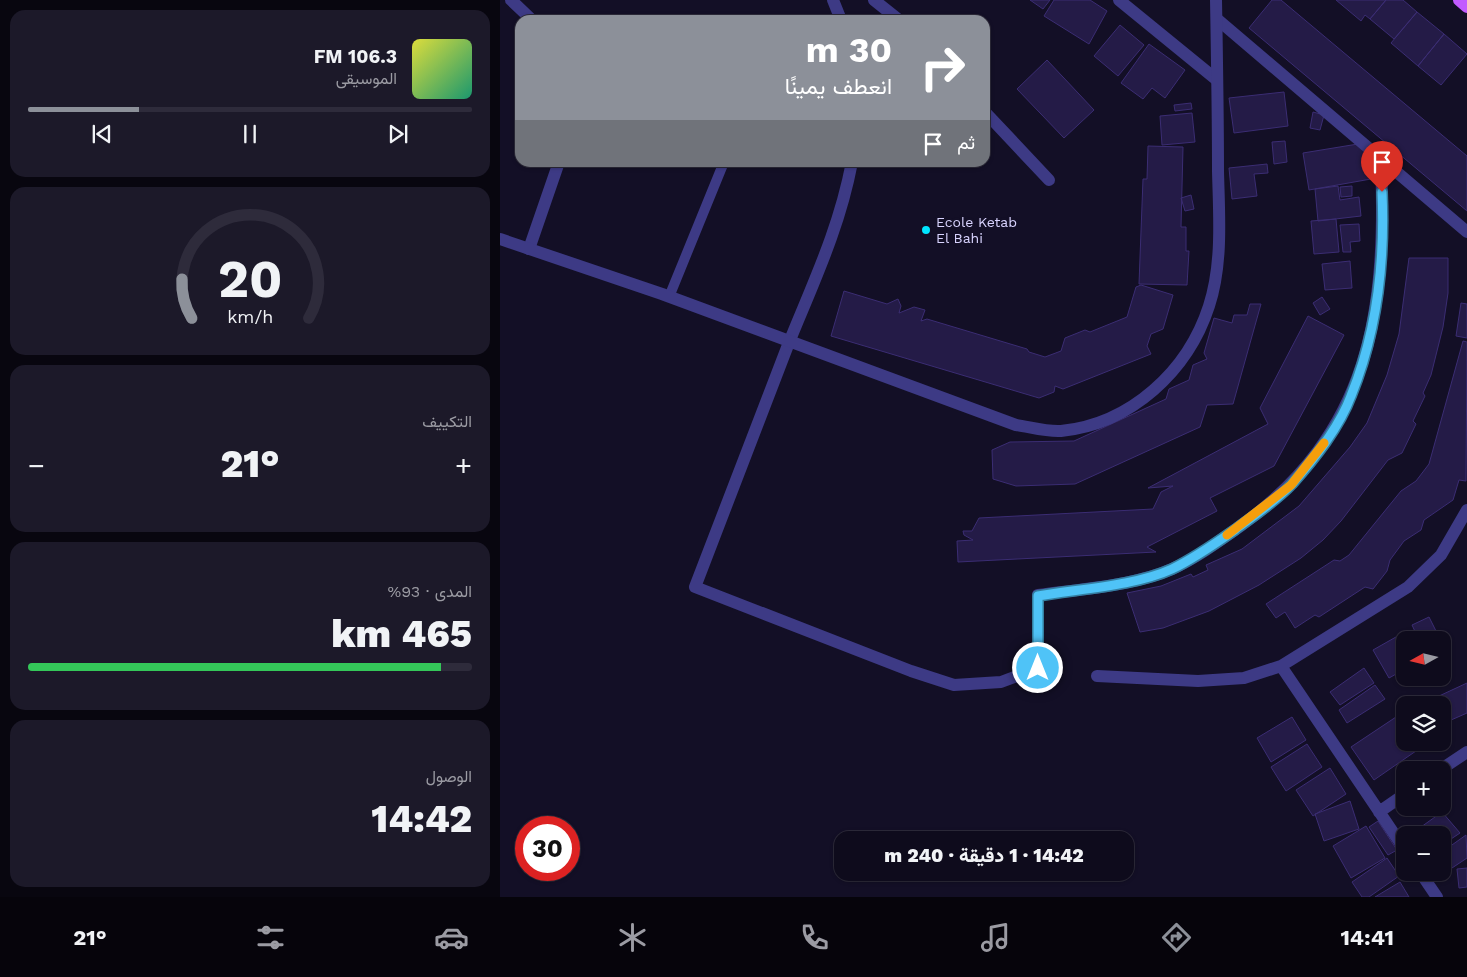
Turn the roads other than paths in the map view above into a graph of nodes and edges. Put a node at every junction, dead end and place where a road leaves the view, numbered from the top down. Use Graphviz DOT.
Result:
graph roads {
  1 [pos="511,0"];
  2 [pos="833,0"];
  3 [pos="874,0"];
  4 [pos="1119,0"];
  5 [pos="1216,0"];
  6 [pos="1459,0"];
  7 [pos="1467,7"];
  8 [pos="527,15"];
  9 [pos="839,15"];
  10 [pos="892,15"];
  11 [pos="1216,19"];
  12 [pos="1217,80"];
  13 [pos="990,117"];
  14 [pos="1380,158"];
  15 [pos="557,167"];
  16 [pos="722,167"];
  17 [pos="851,167"];
  18 [pos="1049,180"];
  19 [pos="1467,232"];
  20 [pos="500,239"];
  21 [pos="529,249"];
  22 [pos="669,297"];
  23 [pos="789,343"];
  24 [pos="1467,510"];
  25 [pos="1281,666"];
  26 [pos="1096,676"];
  27 [pos="1467,752"];
  28 [pos="1451,763"];
  29 [pos="1396,800"];
  30 [pos="1379,812"];
  31 [pos="1396,837"];
  32 [pos="1426,881"];
  33 [pos="1437,897"];
  1 -- 8 [label="street"];
  2 -- 9 [label="street"];
  3 -- 10 [label="street"];
  4 -- 12 [label="street"];
  5 -- 11 [label="street"];
  6 -- 7 [label="main road"];
  11 -- 12 [label="street"];
  11 -- 14 [label="street"];
  12 -- 23 [label="street"];
  13 -- 18 [label="street"];
  14 -- 19 [label="street"];
  14 -- 23 [label="street"];
  15 -- 21 [label="street"];
  16 -- 22 [label="lane"];
  17 -- 23 [label="street"];
  20 -- 21 [label="street"];
  21 -- 22 [label="street"];
  22 -- 23 [label="street"];
  24 -- 25 [label="street"];
  25 -- 26 [label="street"];
  25 -- 30 [label="street"];
  27 -- 28 [label="street"];
  29 -- 30 [label="street"];
  30 -- 31 [label="street"];
  32 -- 33 [label="street"];
}
